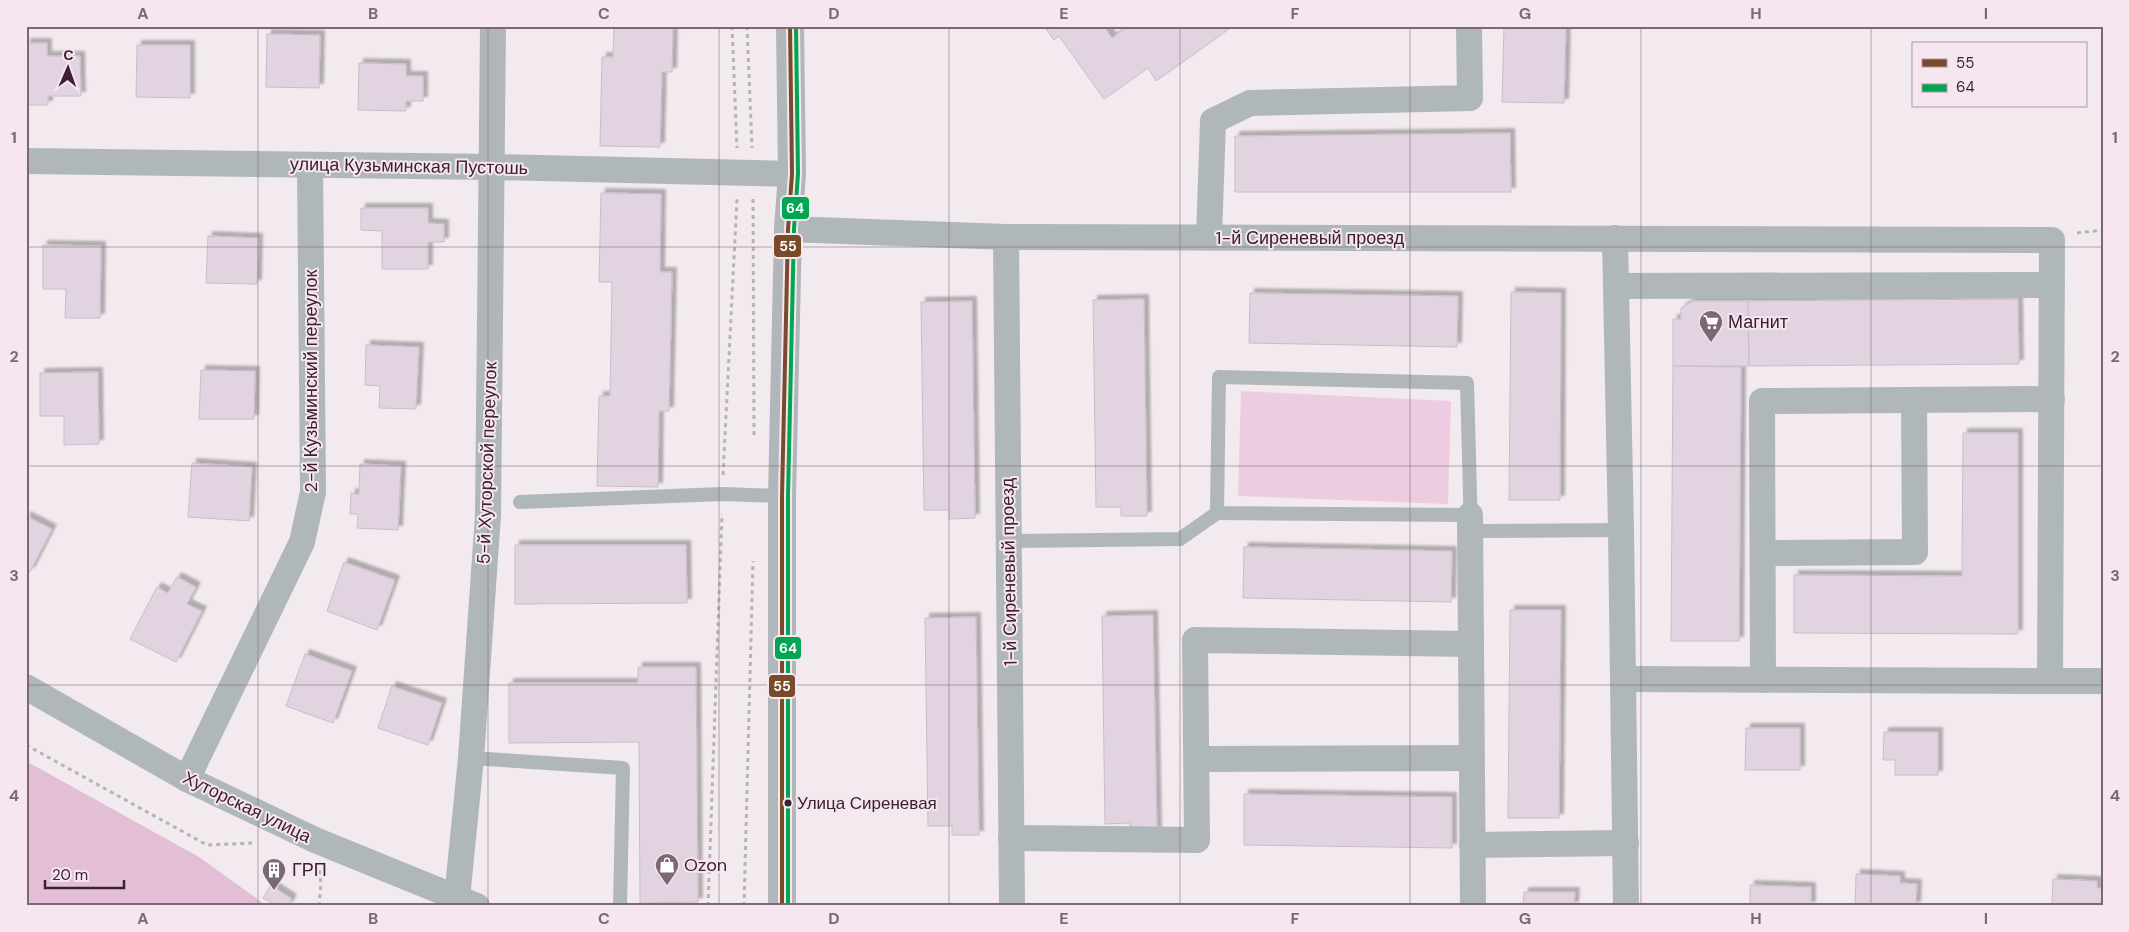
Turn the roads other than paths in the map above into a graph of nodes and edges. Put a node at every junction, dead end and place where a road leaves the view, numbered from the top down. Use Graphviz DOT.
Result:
graph roads {
  1 [pos="494,26"];
  2 [pos="790,26"];
  3 [pos="1469,26"];
  4 [pos="26,161"];
  5 [pos="310,165"];
  6 [pos="493,167"];
  7 [pos="792,174"];
  8 [pos="788,229"];
  9 [pos="1006,237"];
  10 [pos="1209,238"];
  11 [pos="1615,238"];
  12 [pos="2052,284"];
  13 [pos="1616,286"];
  14 [pos="2052,399"];
  15 [pos="1914,400"];
  16 [pos="782,496"];
  17 [pos="520,502"];
  18 [pos="1217,513"];
  19 [pos="1470,515"];
  20 [pos="1622,530"];
  21 [pos="1008,540"];
  22 [pos="1763,553"];
  23 [pos="1471,644"];
  24 [pos="1624,679"];
  25 [pos="1763,680"];
  26 [pos="2050,681"];
  27 [pos="2103,681"];
  28 [pos="26,687"];
  29 [pos="471,758"];
  30 [pos="1472,758"];
  31 [pos="1197,759"];
  32 [pos="187,779"];
  33 [pos="1011,838"];
  34 [pos="1626,843"];
  35 [pos="1472,845"];
  36 [pos="467,902"];
  37 [pos="620,906"];
  38 [pos="782,906"];
  39 [pos="1012,906"];
  40 [pos="1473,906"];
  41 [pos="1626,906"];
  1 -- 6 [label="street, 5-й Хуторской переулок"];
  2 -- 7 [label="street"];
  3 -- 10 [label="street"];
  4 -- 5 [label="street, улица Кузьминская Пустошь"];
  5 -- 6 [label="street, улица Кузьминская Пустошь"];
  5 -- 32 [label="street, 2-й Кузьминский переулок"];
  6 -- 7 [label="street, улица Кузьминская Пустошь"];
  6 -- 29 [label="street, 5-й Хуторской переулок"];
  7 -- 8 [label="street"];
  8 -- 9 [label="street, 1-й Сиреневый проезд"];
  8 -- 16 [label="street"];
  9 -- 10 [label="street, 1-й Сиреневый проезд"];
  9 -- 21 [label="street, 1-й Сиреневый проезд"];
  10 -- 11 [label="street, 1-й Сиреневый проезд"];
  11 -- 12 [label="street, 1-й Сиреневый проезд"];
  11 -- 13 [label="street"];
  12 -- 13 [label="street"];
  12 -- 14 [label="street"];
  13 -- 20 [label="street"];
  14 -- 15 [label="street"];
  14 -- 26 [label="street"];
  15 -- 22 [label="street"];
  15 -- 22 [label="street"];
  16 -- 17 [label="lane"];
  16 -- 38 [label="street"];
  18 -- 19 [label="lane"];
  18 -- 19 [label="lane"];
  18 -- 21 [label="lane"];
  19 -- 20 [label="lane"];
  19 -- 23 [label="street"];
  20 -- 24 [label="street"];
  21 -- 33 [label="street, 1-й Сиреневый проезд"];
  22 -- 25 [label="street"];
  23 -- 30 [label="street"];
  23 -- 31 [label="street"];
  24 -- 25 [label="street"];
  24 -- 34 [label="street"];
  25 -- 26 [label="street"];
  26 -- 27 [label="street"];
  28 -- 32 [label="street, Хуторская улица"];
  29 -- 36 [label="street, 5-й Хуторской переулок"];
  29 -- 37 [label="lane"];
  30 -- 31 [label="street"];
  30 -- 35 [label="street"];
  31 -- 33 [label="street"];
  32 -- 36 [label="street, Хуторская улица"];
  33 -- 39 [label="street, 1-й Сиреневый проезд"];
  34 -- 35 [label="street"];
  34 -- 41 [label="street"];
  35 -- 40 [label="street"];
}
